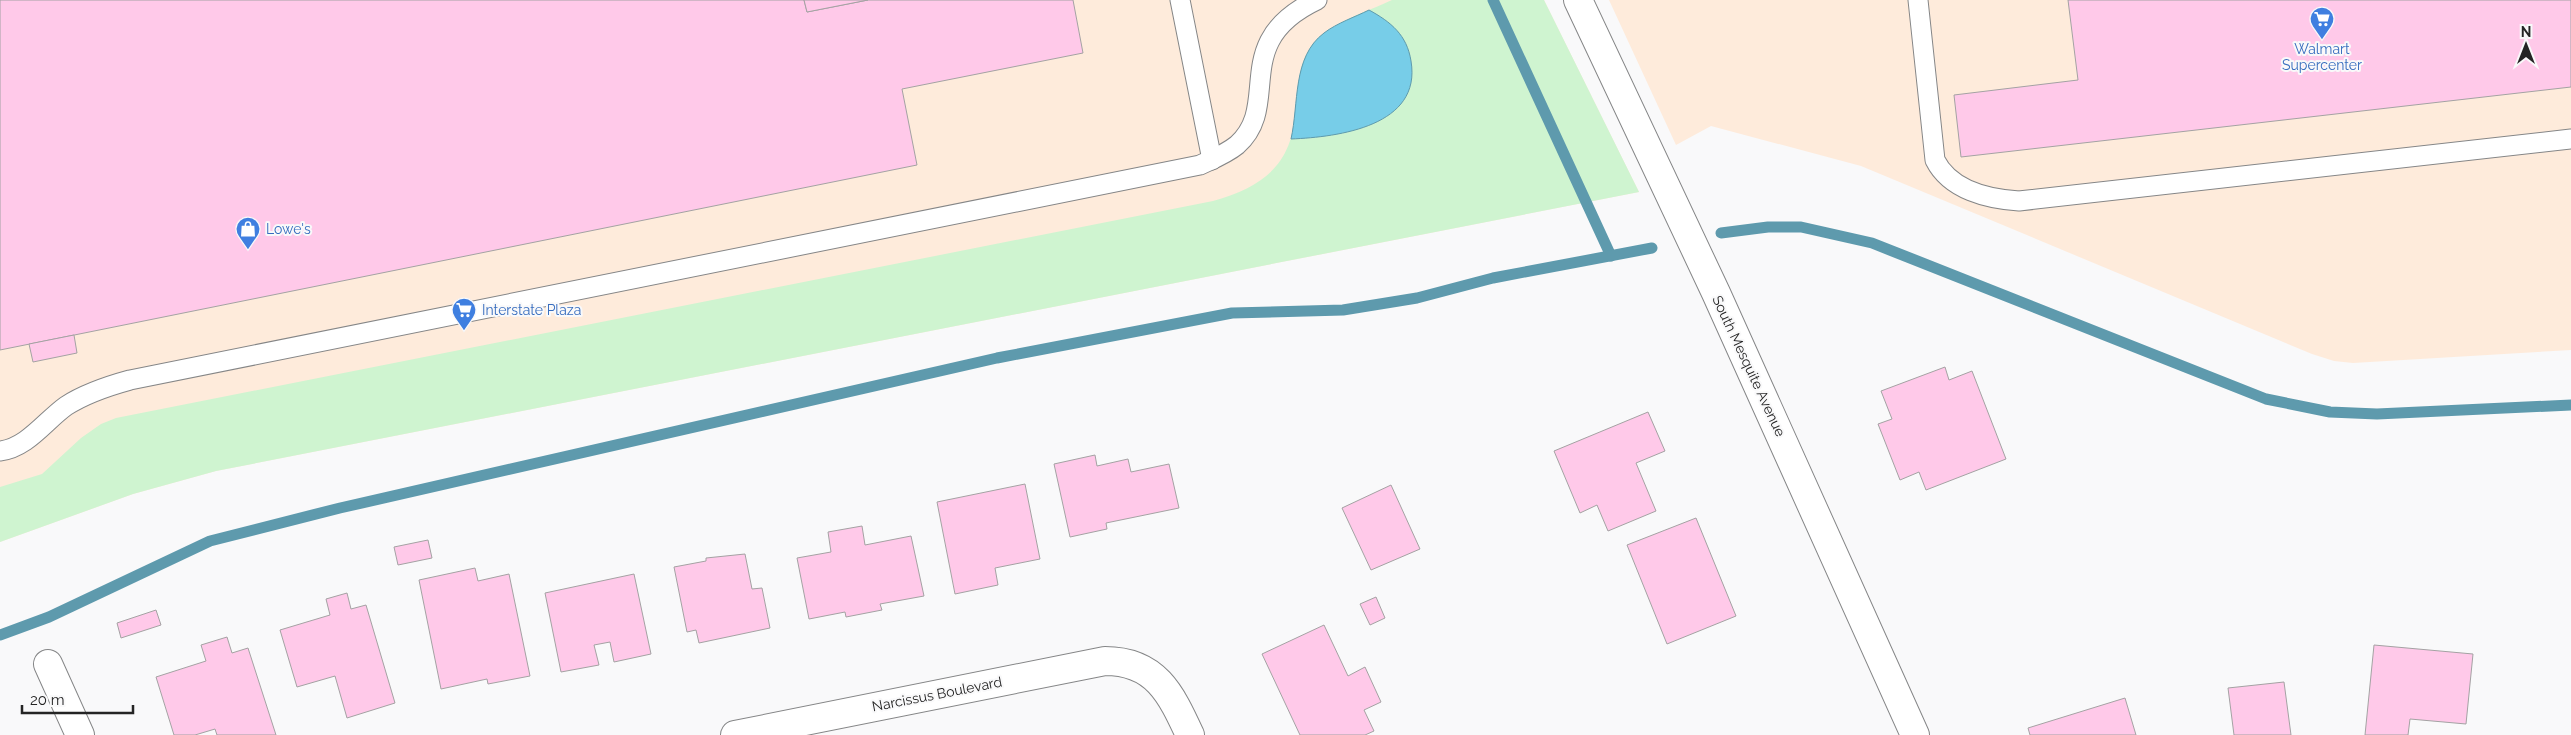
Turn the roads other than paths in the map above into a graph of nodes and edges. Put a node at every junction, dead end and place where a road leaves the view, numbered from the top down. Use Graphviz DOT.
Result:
graph roads {
  1 [pos="1180,0"];
  2 [pos="1318,0"];
  3 [pos="1578,0"];
  4 [pos="1918,0"];
  5 [pos="2571,139"];
  6 [pos="1212,160"];
  7 [pos="0,452"];
  8 [pos="48,664"];
  9 [pos="80,735"];
  10 [pos="735,735"];
  11 [pos="1190,735"];
  12 [pos="1915,735"];
  1 -- 6 [label="lane"];
  2 -- 6 [label="lane"];
  3 -- 12 [label="street, South Mesquite Avenue"];
  4 -- 5 [label="lane"];
  6 -- 7 [label="lane"];
  8 -- 9 [label="street"];
  10 -- 11 [label="street, Narcissus Boulevard"];
}
